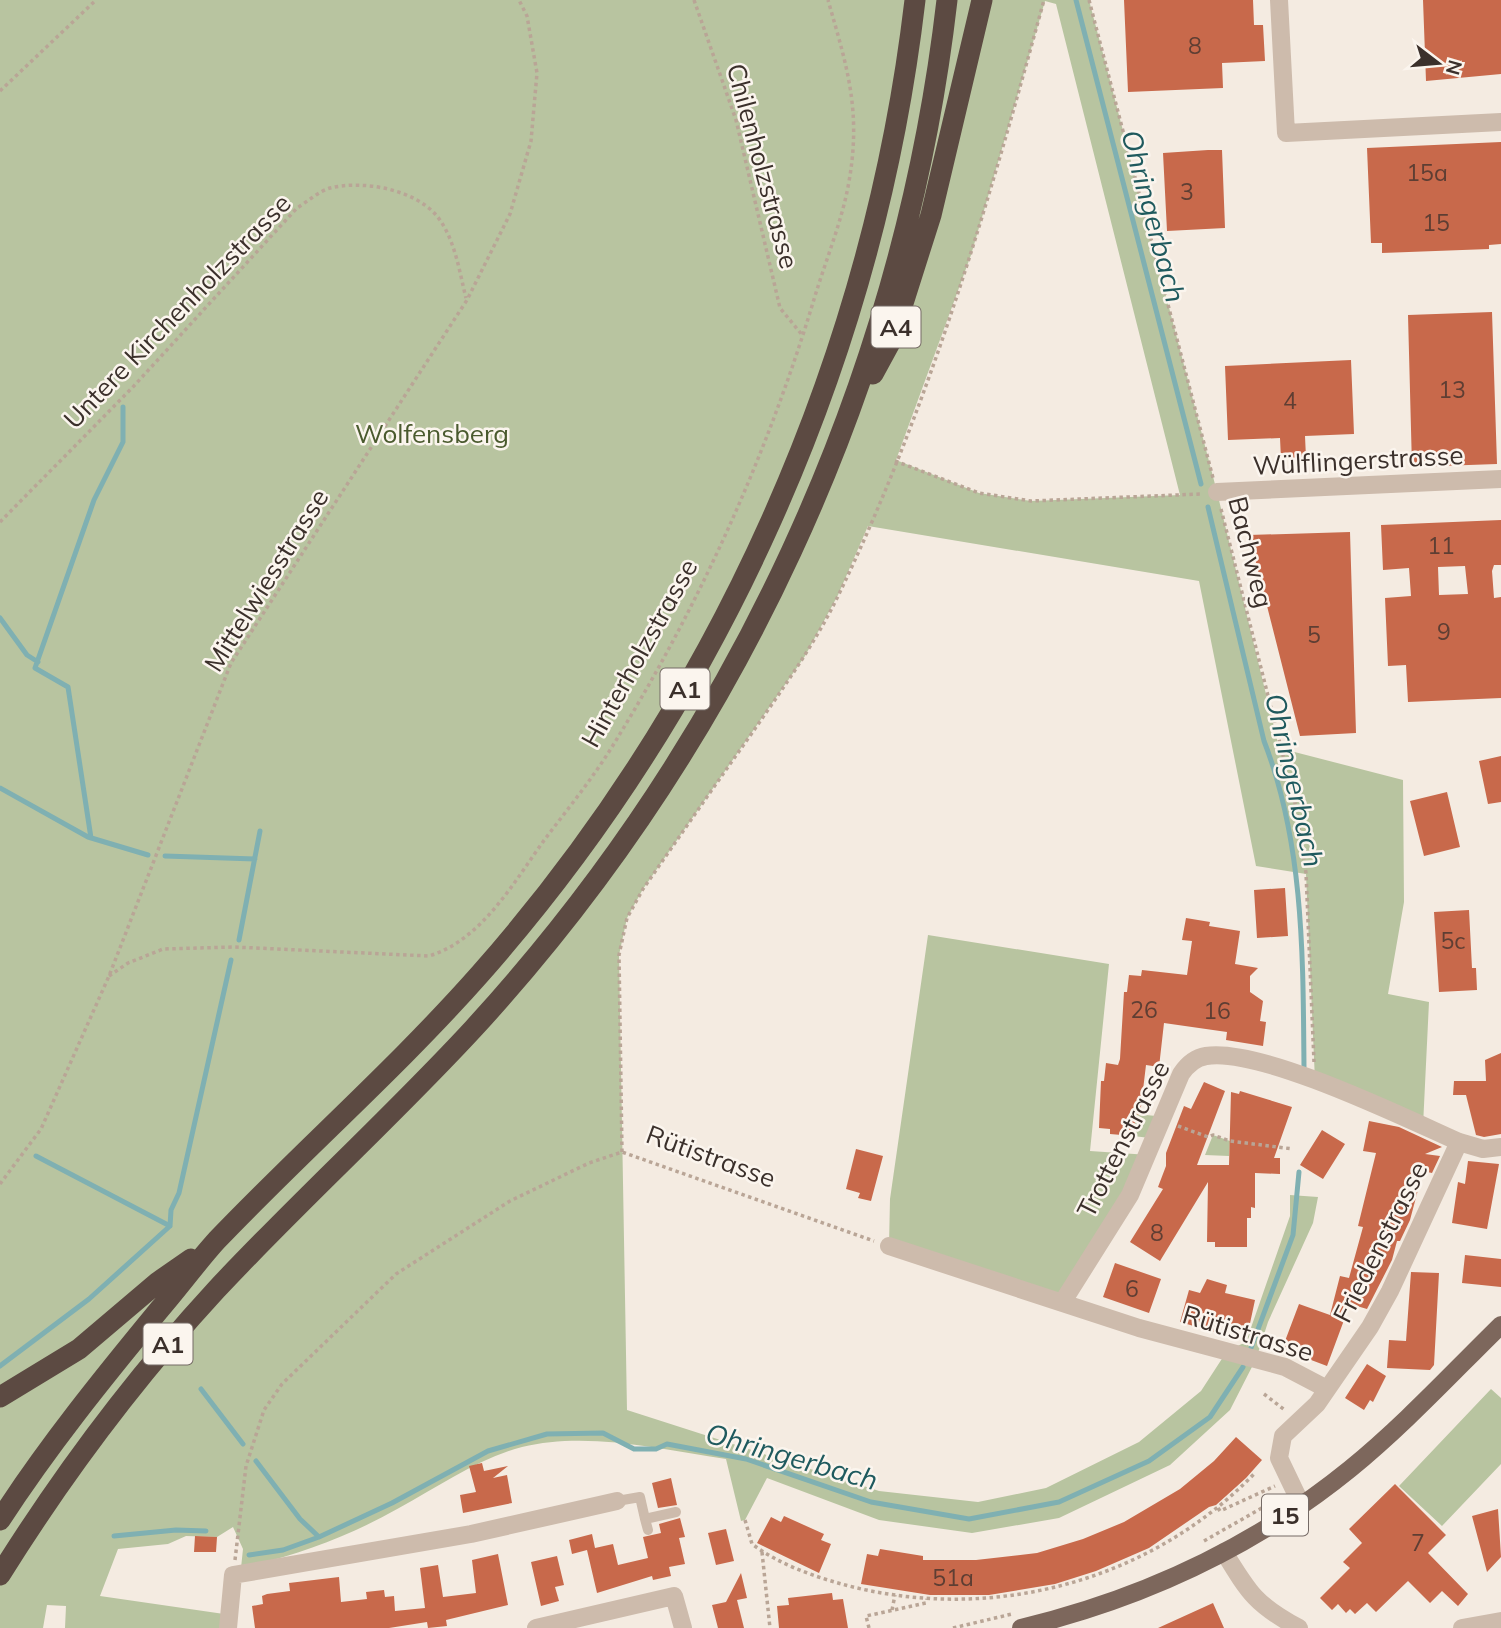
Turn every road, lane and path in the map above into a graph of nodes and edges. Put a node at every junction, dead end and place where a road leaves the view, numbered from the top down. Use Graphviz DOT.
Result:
graph roads {
  1 [pos="96,0"];
  2 [pos="519,0"];
  3 [pos="694,0"];
  4 [pos="828,0"];
  5 [pos="915,0"];
  6 [pos="947,0"];
  7 [pos="982,0"];
  8 [pos="1044,0"];
  9 [pos="1089,0"];
  10 [pos="1279,0"];
  11 [pos="0,91"];
  12 [pos="1501,122"];
  13 [pos="467,300"];
  14 [pos="803,336"];
  15 [pos="842,431"];
  16 [pos="895,461"];
  17 [pos="1501,479"];
  18 [pos="1217,492"];
  19 [pos="0,522"];
  20 [pos="109,976"];
  21 [pos="1315,1081"];
  22 [pos="1179,1126"];
  23 [pos="1459,1142"];
  24 [pos="1501,1147"];
  25 [pos="1293,1149"];
  26 [pos="622,1152"];
  27 [pos="0,1184"];
  28 [pos="213,1244"];
  29 [pos="889,1246"];
  30 [pos="1062,1303"];
  31 [pos="1501,1325"];
  32 [pos="1328,1389"];
  33 [pos="1264,1394"];
  34 [pos="0,1397"];
  35 [pos="1286,1411"];
  36 [pos="1255,1473"];
  37 [pos="1276,1485"];
  38 [pos="617,1501"];
  39 [pos="1270,1503"];
  40 [pos="1301,1504"];
  41 [pos="1218,1508"];
  42 [pos="676,1512"];
  43 [pos="645,1519"];
  44 [pos="0,1520"];
  45 [pos="745,1520"];
  46 [pos="648,1530"];
  47 [pos="1197,1546"];
  48 [pos="762,1552"];
  49 [pos="1224,1552"];
  50 [pos="0,1575"];
  51 [pos="233,1576"];
  52 [pos="895,1595"];
  53 [pos="927,1599"];
  54 [pos="892,1610"];
  55 [pos="1019,1620"];
  56 [pos="1501,1620"];
  57 [pos="228,1628"];
  58 [pos="536,1628"];
  59 [pos="683,1628"];
  60 [pos="769,1628"];
  61 [pos="869,1628"];
  62 [pos="953,1628"];
  63 [pos="1299,1628"];
  64 [pos="1462,1628"];
  1 -- 11 [label="path"];
  2 -- 13 [label="path, Mittelwiesstrasse"];
  3 -- 14 [label="path, Chilenholzstrasse"];
  4 -- 14 [label="path, Hinterholzstrasse"];
  5 -- 28 [label="highway, A1"];
  6 -- 15 [label="highway, A1"];
  7 -- 15 [label="highway, A4"];
  8 -- 16 [label="path"];
  9 -- 18 [label="path, Bachweg"];
  10 -- 12 [label="street"];
  13 -- 19 [label="path, Untere Kirchenholzstrasse"];
  13 -- 20 [label="path, Mittelwiesstrasse"];
  14 -- 20 [label="path, Hinterholzstrasse"];
  15 -- 50 [label="highway, A1"];
  16 -- 18 [label="path"];
  16 -- 26 [label="path"];
  17 -- 18 [label="street, Wülflingerstrasse"];
  18 -- 21 [label="path, Bachweg"];
  20 -- 27 [label="path, Mittelwiesstrasse"];
  21 -- 23 [label="street, Trottenstrasse"];
  21 -- 30 [label="street, Trottenstrasse"];
  22 -- 25 [label="path"];
  23 -- 24 [label="street, Trottenstrasse"];
  23 -- 32 [label="street, Friedenstrasse"];
  26 -- 29 [label="path, Rütistrasse"];
  26 -- 51 [label="path, Rütistrasse"];
  28 -- 34 [label="highway, A1"];
  28 -- 44 [label="highway, A1"];
  29 -- 30 [label="street, Rütistrasse"];
  30 -- 32 [label="street, Rütistrasse"];
  31 -- 40 [label="main road, 15"];
  32 -- 40 [label="street, Friedenstrasse"];
  33 -- 35 [label="path"];
  36 -- 41 [label="path"];
  37 -- 41 [label="path"];
  38 -- 43 [label="lane"];
  38 -- 51 [label="street"];
  39 -- 47 [label="path"];
  40 -- 49 [label="main road, 15"];
  41 -- 53 [label="path"];
  42 -- 43 [label="lane"];
  43 -- 46 [label="lane"];
  45 -- 48 [label="path"];
  48 -- 52 [label="path"];
  48 -- 60 [label="path"];
  49 -- 55 [label="main road, 15"];
  49 -- 63 [label="street"];
  51 -- 57 [label="street"];
  52 -- 53 [label="path"];
  52 -- 54 [label="path"];
  53 -- 54 [label="path"];
  54 -- 61 [label="path"];
  55 -- 62 [label="path"];
  56 -- 64 [label="street"];
  58 -- 59 [label="street"];
}
